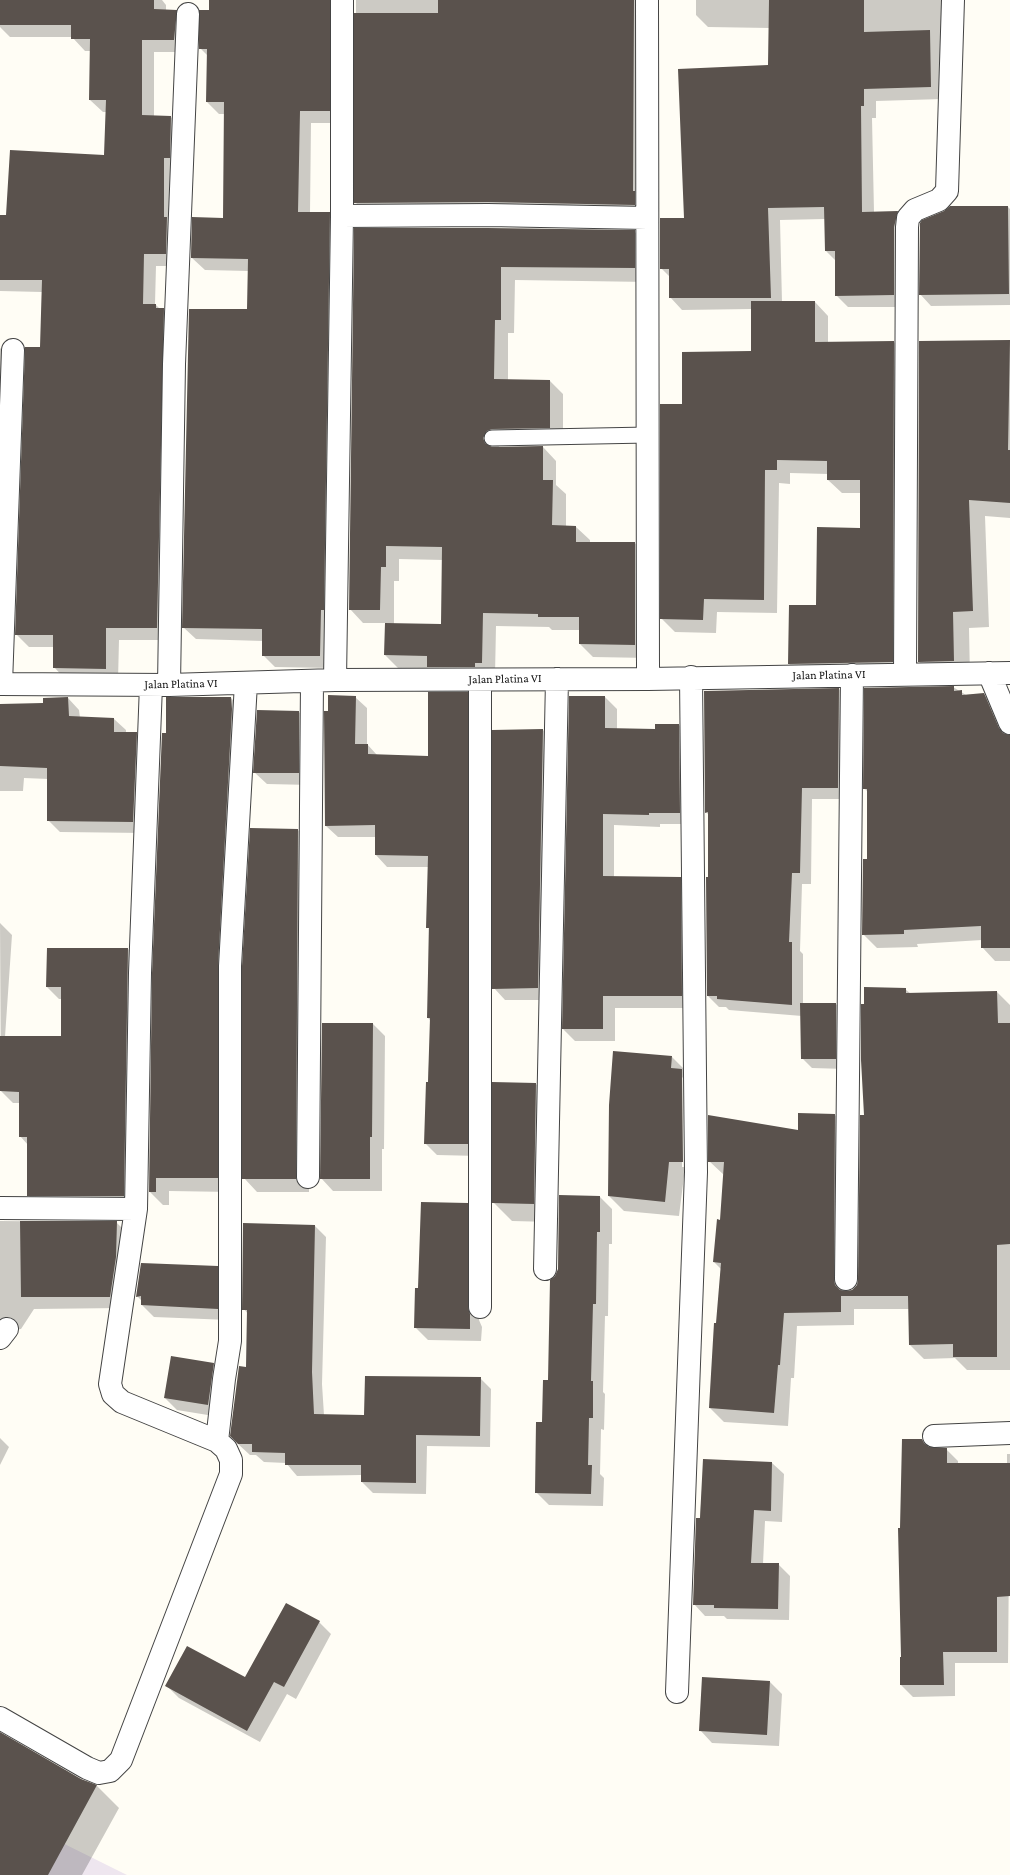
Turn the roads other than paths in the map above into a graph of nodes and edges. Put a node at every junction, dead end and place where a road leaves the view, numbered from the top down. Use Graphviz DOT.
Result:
graph roads {
  1 [pos="342,0"];
  2 [pos="647,0"];
  3 [pos="953,0"];
  4 [pos="188,14"];
  5 [pos="342,216"];
  6 [pos="647,218"];
  7 [pos="13,350"];
  8 [pos="648,435"];
  9 [pos="492,438"];
  10 [pos="1000,673"];
  11 [pos="905,674"];
  12 [pos="852,675"];
  13 [pos="691,677"];
  14 [pos="557,679"];
  15 [pos="648,679"];
  16 [pos="335,680"];
  17 [pos="480,680"];
  18 [pos="312,682"];
  19 [pos="246,683"];
  20 [pos="1,684"];
  21 [pos="160,685"];
  22 [pos="1010,723"];
  23 [pos="308,1177"];
  24 [pos="0,1208"];
  25 [pos="136,1209"];
  26 [pos="544,1269"];
  27 [pos="846,1279"];
  28 [pos="480,1307"];
  29 [pos="1010,1433"];
  30 [pos="934,1436"];
  31 [pos="217,1441"];
  32 [pos="677,1692"];
  33 [pos="0,1718"];
  1 -- 5 [label="street"];
  2 -- 6 [label="street"];
  3 -- 11 [label="street"];
  4 -- 21 [label="street"];
  5 -- 6 [label="street"];
  5 -- 16 [label="street"];
  6 -- 8 [label="street"];
  7 -- 20 [label="street"];
  8 -- 9 [label="lane"];
  8 -- 15 [label="street"];
  10 -- 11 [label="street, Jalan Platina VI"];
  10 -- 22 [label="street"];
  11 -- 12 [label="street, Jalan Platina VI"];
  12 -- 13 [label="street, Jalan Platina VI"];
  12 -- 27 [label="street"];
  13 -- 15 [label="street, Jalan Platina VI"];
  13 -- 32 [label="street"];
  14 -- 15 [label="street, Jalan Platina VI"];
  14 -- 17 [label="street, Jalan Platina VI"];
  14 -- 26 [label="street"];
  16 -- 17 [label="street, Jalan Platina VI"];
  16 -- 18 [label="street, Jalan Platina VI"];
  17 -- 28 [label="street"];
  18 -- 19 [label="street, Jalan Platina VI"];
  18 -- 23 [label="street"];
  19 -- 21 [label="street, Jalan Platina VI"];
  19 -- 31 [label="street"];
  20 -- 21 [label="street, Jalan Platina VI"];
  21 -- 25 [label="street"];
  24 -- 25 [label="street"];
  25 -- 31 [label="street"];
  29 -- 30 [label="street"];
  31 -- 33 [label="street"];
}
